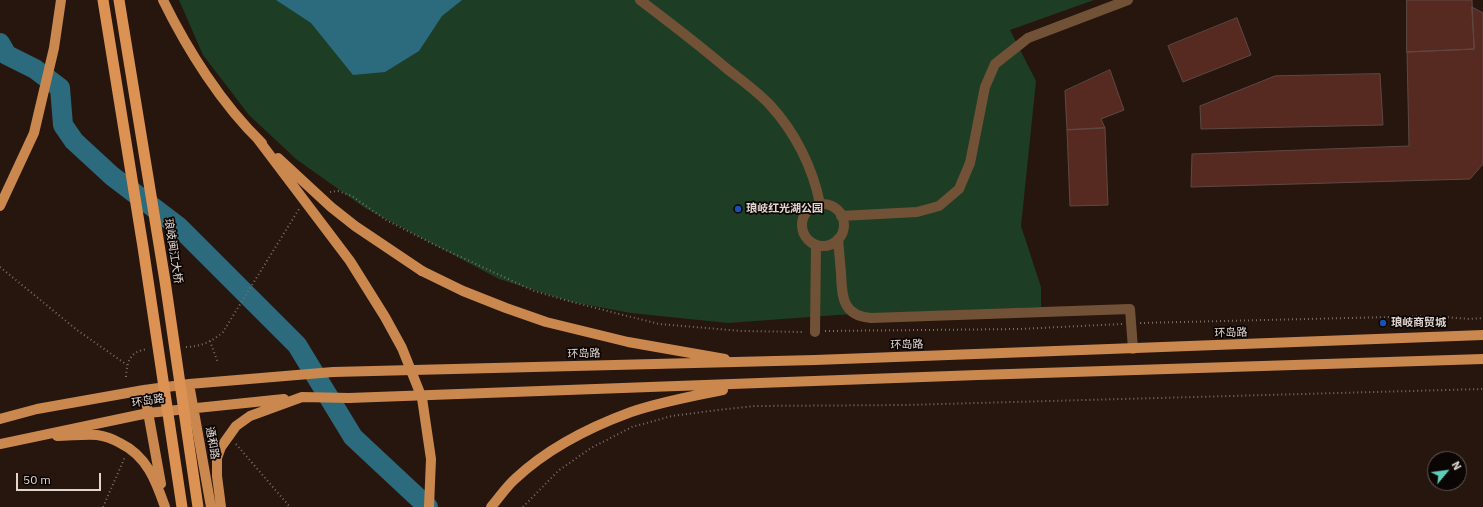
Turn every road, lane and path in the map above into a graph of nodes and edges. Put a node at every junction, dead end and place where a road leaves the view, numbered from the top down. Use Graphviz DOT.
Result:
graph roads {
  1 [pos="61,0"];
  2 [pos="103,0"];
  3 [pos="119,0"];
  4 [pos="163,0"];
  5 [pos="640,0"];
  6 [pos="1128,0"];
  7 [pos="257,138"];
  8 [pos="820,204"];
  9 [pos="0,206"];
  10 [pos="841,216"];
  11 [pos="838,238"];
  12 [pos="816,244"];
  13 [pos="0,267"];
  14 [pos="260,273"];
  15 [pos="233,316"];
  16 [pos="814,332"];
  17 [pos="1483,335"];
  18 [pos="210,341"];
  19 [pos="1133,349"];
  20 [pos="1483,359"];
  21 [pos="746,362"];
  22 [pos="218,363"];
  23 [pos="127,366"];
  24 [pos="189,384"];
  25 [pos="748,384"];
  26 [pos="1483,389"];
  27 [pos="144,390"];
  28 [pos="302,397"];
  29 [pos="194,407"];
  30 [pos="148,413"];
  31 [pos="0,419"];
  32 [pos="34,436"];
  33 [pos="235,442"];
  34 [pos="0,444"];
  35 [pos="128,452"];
  36 [pos="103,507"];
  37 [pos="165,507"];
  38 [pos="182,507"];
  39 [pos="198,507"];
  40 [pos="211,507"];
  41 [pos="221,507"];
  42 [pos="290,507"];
  43 [pos="429,507"];
  44 [pos="491,507"];
  45 [pos="523,507"];
  1 -- 9 [label="main road"];
  2 -- 38 [label="highway, bridge"];
  3 -- 39 [label="highway, 琅岐闽江大桥, bridge"];
  4 -- 7 [label="main road, bridge"];
  5 -- 8 [label="street"];
  6 -- 10 [label="street"];
  7 -- 21 [label="main road, bridge"];
  7 -- 43 [label="main road, bridge"];
  8 -- 10 [label="street"];
  8 -- 12 [label="street"];
  10 -- 11 [label="street"];
  11 -- 12 [label="street"];
  11 -- 19 [label="street"];
  12 -- 16 [label="street"];
  13 -- 23 [label="path"];
  14 -- 15 [label="path"];
  17 -- 19 [label="main road, 环岛路"];
  18 -- 22 [label="path"];
  19 -- 21 [label="main road, 环岛路"];
  20 -- 25 [label="main road"];
  21 -- 24 [label="main road, 环岛路"];
  24 -- 27 [label="main road, 环岛路"];
  24 -- 29 [label="main road, 通和路"];
  25 -- 28 [label="main road"];
  25 -- 44 [label="main road"];
  26 -- 45 [label="path"];
  27 -- 30 [label="main road"];
  27 -- 31 [label="main road, 环岛路"];
  28 -- 29 [label="main road, 环岛路"];
  28 -- 41 [label="main road"];
  29 -- 30 [label="main road, 环岛路"];
  29 -- 40 [label="main road, 通和路"];
  30 -- 32 [label="main road, 环岛路"];
  30 -- 37 [label="main road"];
  32 -- 34 [label="main road, 环岛路"];
  32 -- 37 [label="main road"];
  33 -- 42 [label="path"];
  35 -- 36 [label="path"];
}
